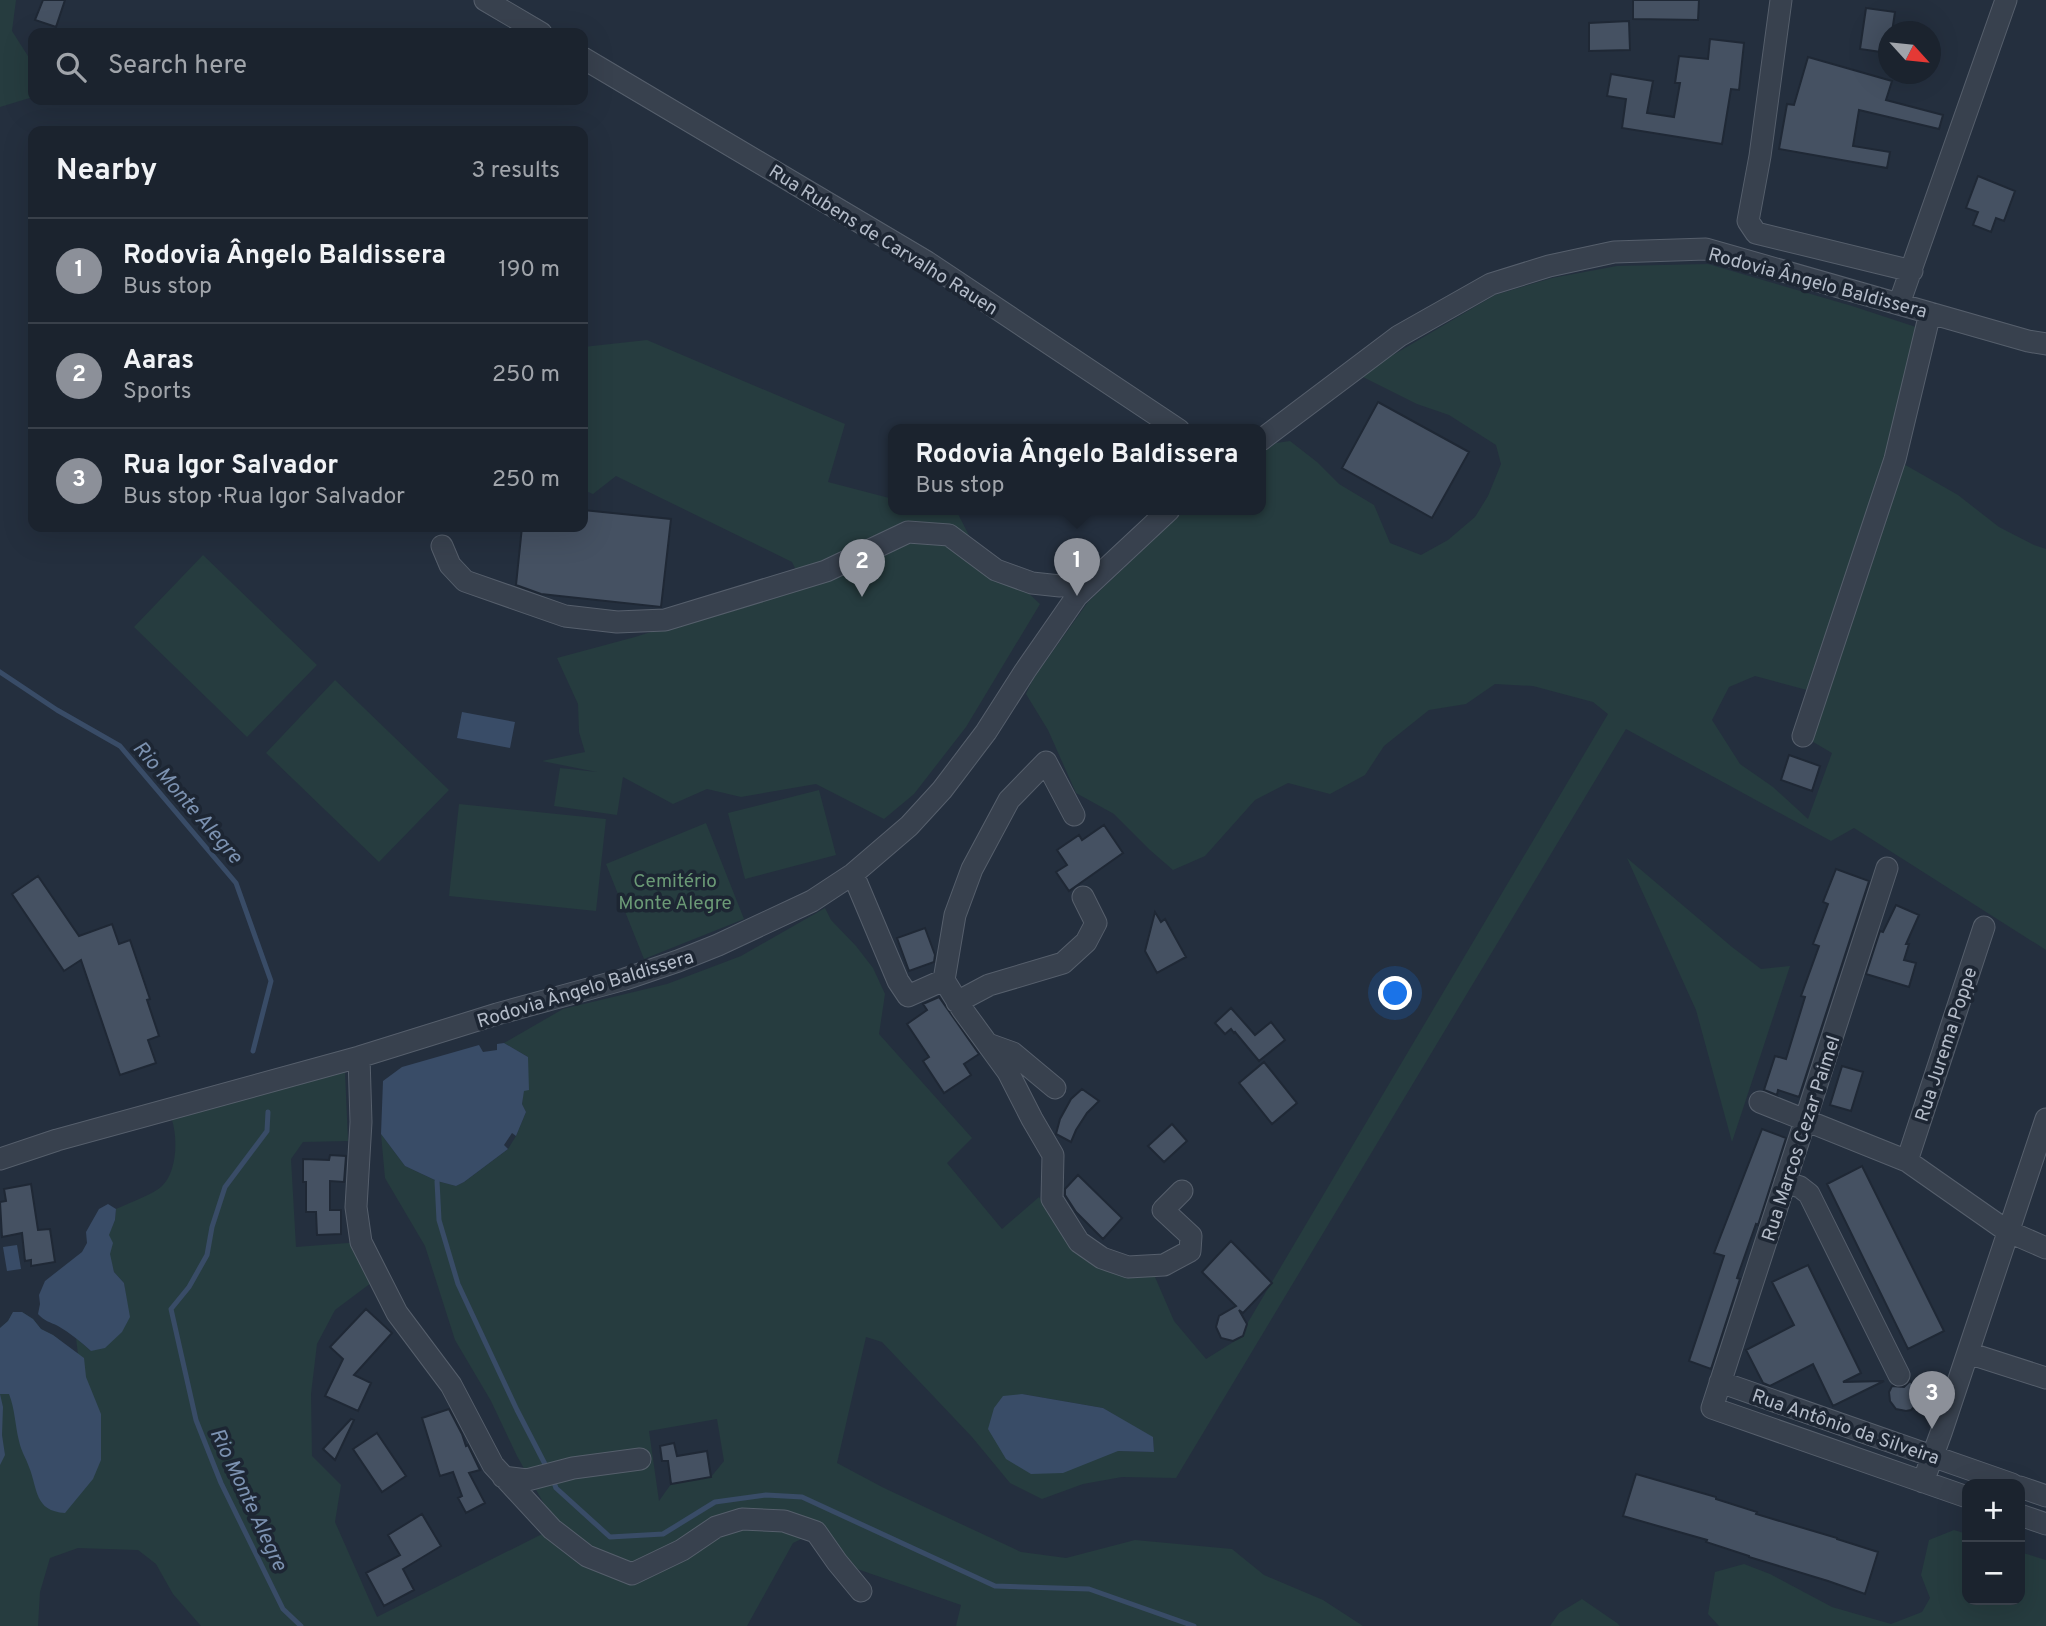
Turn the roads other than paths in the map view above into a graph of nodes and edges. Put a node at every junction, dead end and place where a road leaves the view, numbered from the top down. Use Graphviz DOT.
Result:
graph roads {
  1 [pos="485,0"];
  2 [pos="1781,0"];
  3 [pos="2006,0"];
  4 [pos="533,28"];
  5 [pos="588,61"];
  6 [pos="1912,271"];
  7 [pos="1899,304"];
  8 [pos="1930,313"];
  9 [pos="2046,344"];
  10 [pos="1170,424"];
  11 [pos="1266,436"];
  12 [pos="1164,515"];
  13 [pos="442,546"];
  14 [pos="1093,581"];
  15 [pos="1803,736"];
  16 [pos="1074,816"];
  17 [pos="1888,868"];
  18 [pos="853,874"];
  19 [pos="1083,897"];
  20 [pos="1984,927"];
  21 [pos="944,980"];
  22 [pos="957,1002"];
  23 [pos="988,1044"];
  24 [pos="359,1057"];
  25 [pos="1055,1088"];
  26 [pos="1760,1102"];
  27 [pos="2046,1119"];
  28 [pos="1805,1120"];
  29 [pos="0,1159"];
  30 [pos="1907,1161"];
  31 [pos="1785,1182"];
  32 [pos="1182,1191"];
  33 [pos="2007,1231"];
  34 [pos="2046,1248"];
  35 [pos="1968,1353"];
  36 [pos="1899,1375"];
  37 [pos="2046,1378"];
  38 [pos="1720,1382"];
  39 [pos="1712,1408"];
  40 [pos="1933,1457"];
  41 [pos="640,1458"];
  42 [pos="503,1477"];
  43 [pos="1997,1479"];
  44 [pos="1923,1482"];
  45 [pos="2025,1489"];
  46 [pos="1962,1495"];
  47 [pos="2046,1496"];
  48 [pos="2025,1517"];
  49 [pos="2046,1524"];
  50 [pos="861,1591"];
  1 -- 4 [label="street"];
  2 -- 6 [label="street"];
  3 -- 6 [label="street"];
  5 -- 10 [label="street, Rua Rubens de Carvalho Rauen"];
  6 -- 7 [label="street"];
  7 -- 8 [label="street, Rodovia Ângelo Baldissera"];
  7 -- 11 [label="street, Rodovia Ângelo Baldissera"];
  8 -- 9 [label="street, Rodovia Ângelo Baldissera"];
  8 -- 15 [label="street"];
  12 -- 14 [label="street, Rodovia Ângelo Baldissera"];
  13 -- 14 [label="street"];
  14 -- 18 [label="street, Rodovia Ângelo Baldissera"];
  16 -- 21 [label="street"];
  17 -- 28 [label="street, Rua Marcos Cezar Paimel"];
  18 -- 21 [label="street"];
  18 -- 24 [label="street, Rodovia Ângelo Baldissera"];
  19 -- 22 [label="street"];
  20 -- 30 [label="street, Rua Jurema Poppe"];
  21 -- 22 [label="street"];
  22 -- 23 [label="street"];
  23 -- 25 [label="street"];
  23 -- 32 [label="street"];
  24 -- 29 [label="street, Rodovia Ângelo Baldissera"];
  24 -- 42 [label="street"];
  26 -- 28 [label="street"];
  27 -- 33 [label="street"];
  28 -- 30 [label="street"];
  28 -- 31 [label="street, Rua Marcos Cezar Paimel"];
  30 -- 33 [label="street"];
  31 -- 36 [label="street"];
  31 -- 38 [label="street, Rua Marcos Cezar Paimel"];
  33 -- 34 [label="street"];
  33 -- 35 [label="street"];
  35 -- 37 [label="street"];
  35 -- 40 [label="street"];
  38 -- 39 [label="street, Rua Marcos Cezar Paimel"];
  38 -- 40 [label="street, Rua Antônio da Silveira"];
  39 -- 44 [label="street, Rua Antônio da Silveira"];
  40 -- 43 [label="street, Rua Antônio da Silveira"];
  40 -- 44 [label="street"];
  41 -- 42 [label="street"];
  42 -- 50 [label="street"];
  44 -- 46 [label="street, Rua Antônio da Silveira"];
  45 -- 47 [label="street"];
  48 -- 49 [label="street"];
}
